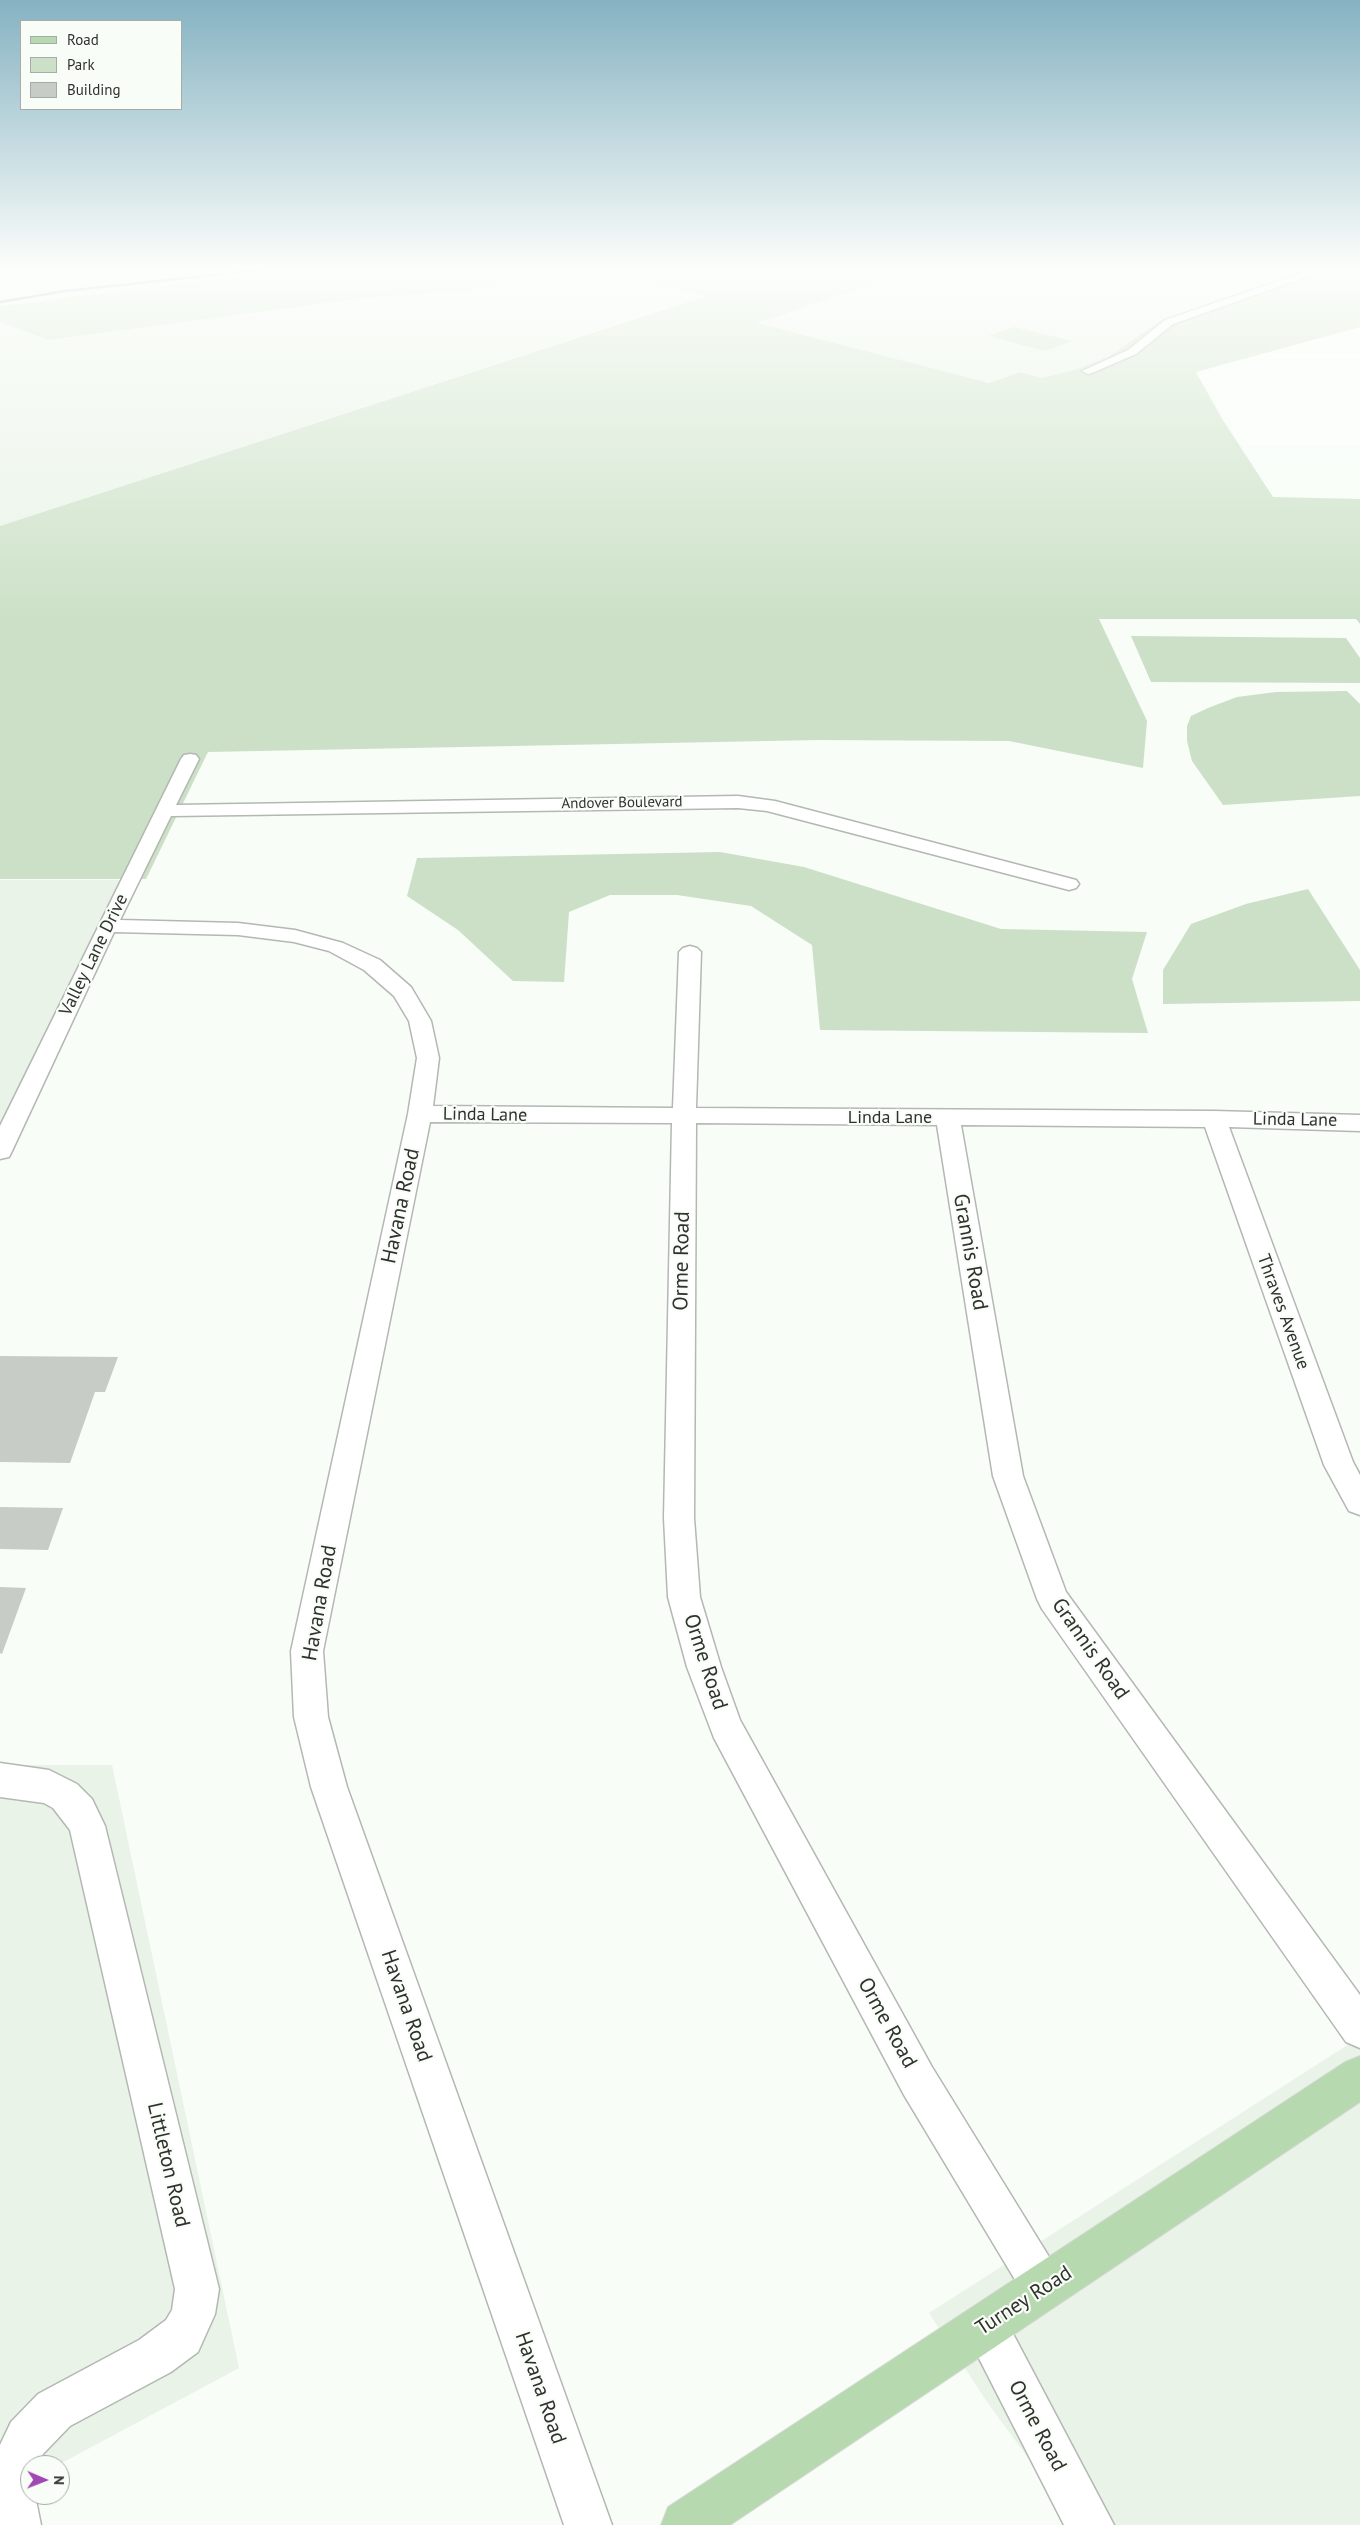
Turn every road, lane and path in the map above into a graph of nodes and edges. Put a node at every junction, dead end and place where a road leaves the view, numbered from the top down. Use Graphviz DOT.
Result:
graph roads {
  1 [pos="190,759"];
  2 [pos="164,811"];
  3 [pos="1069,884"];
  4 [pos="107,926"];
  5 [pos="690,952"];
  6 [pos="420,1114"];
  7 [pos="684,1117"];
  8 [pos="948,1118"];
  9 [pos="1214,1119"];
  10 [pos="1360,1123"];
  11 [pos="0,1151"];
  12 [pos="1360,1502"];
  13 [pos="0,1780"];
  14 [pos="1360,2028"];
  15 [pos="1360,2077"];
  16 [pos="1044,2288"];
  17 [pos="985,2327"];
  18 [pos="17,2525"];
  19 [pos="588,2525"];
  20 [pos="686,2525"];
  21 [pos="1090,2525"];
  1 -- 2 [label="street, Valley Lane Drive"];
  2 -- 3 [label="street, Andover Boulevard"];
  2 -- 4 [label="street, Valley Lane Drive"];
  4 -- 6 [label="street, Havana Road"];
  4 -- 11 [label="street, Valley Lane Drive"];
  5 -- 7 [label="street, Orme Road"];
  6 -- 7 [label="street, Linda Lane"];
  6 -- 19 [label="street, Havana Road"];
  7 -- 8 [label="street, Linda Lane"];
  7 -- 16 [label="street, Orme Road"];
  8 -- 9 [label="street, Linda Lane"];
  8 -- 14 [label="street, Grannis Road"];
  9 -- 10 [label="street, Linda Lane"];
  9 -- 12 [label="street, Thraves Avenue"];
  13 -- 18 [label="street, Littleton Road"];
  15 -- 16 [label="main road, Turney Road"];
  16 -- 17 [label="main road, Turney Road"];
  17 -- 20 [label="main road, Turney Road"];
  17 -- 21 [label="street, Orme Road"];
}
